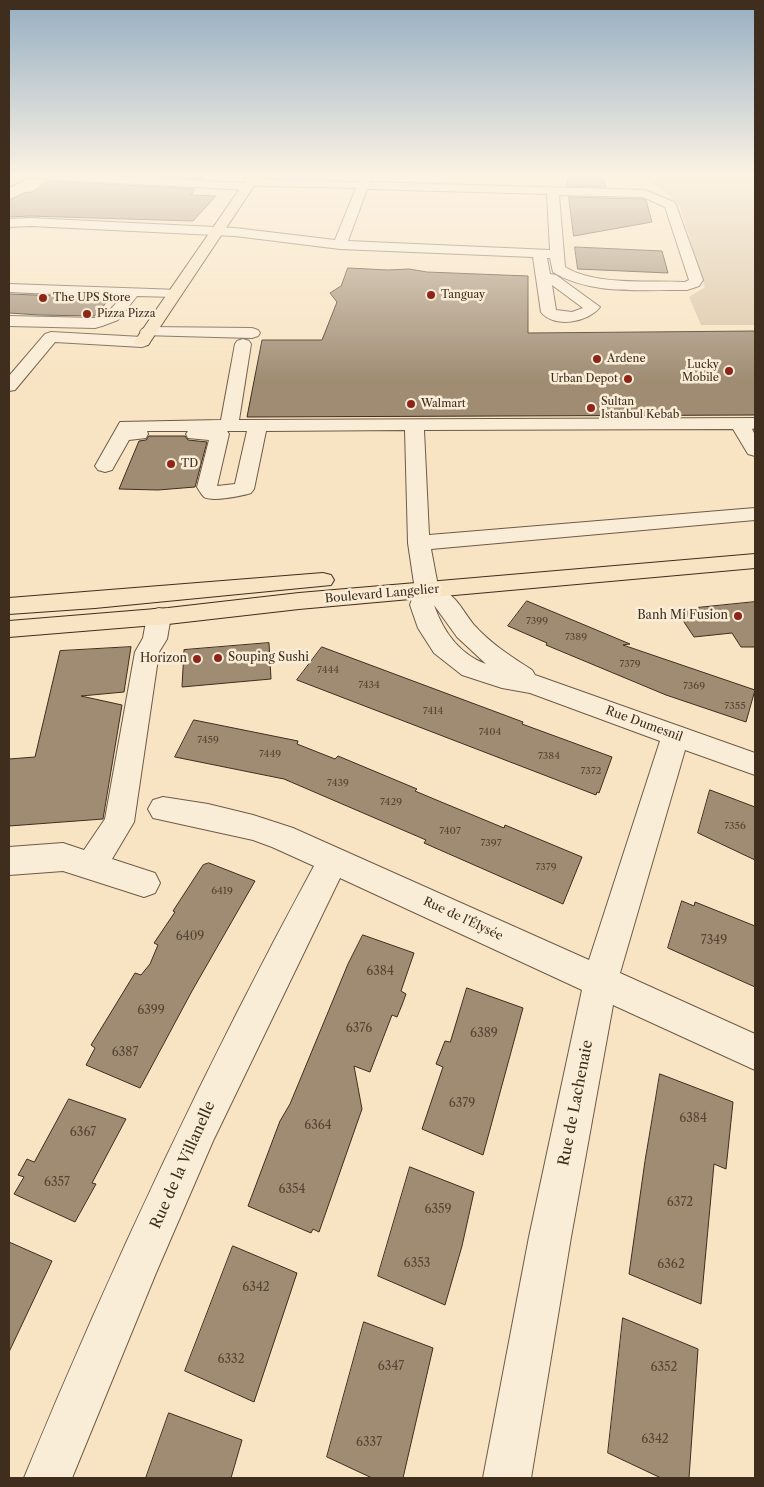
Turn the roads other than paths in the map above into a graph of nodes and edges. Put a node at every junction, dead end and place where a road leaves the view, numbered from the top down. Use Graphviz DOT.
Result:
graph roads {
  1 [pos="208,243"];
  2 [pos="286,243"];
  3 [pos="557,243"];
  4 [pos="683,243"];
  5 [pos="340,245"];
  6 [pos="539,253"];
  7 [pos="558,254"];
  8 [pos="544,272"];
  9 [pos="9,288"];
  10 [pos="132,293"];
  11 [pos="174,293"];
  12 [pos="9,321"];
  13 [pos="145,337"];
  14 [pos="9,386"];
  15 [pos="747,423"];
  16 [pos="414,424"];
  17 [pos="229,425"];
  18 [pos="258,425"];
  19 [pos="123,434"];
  20 [pos="755,450"];
  21 [pos="105,466"];
  22 [pos="755,514"];
  23 [pos="419,543"];
  24 [pos="755,543"];
  25 [pos="755,562"];
  26 [pos="425,581"];
  27 [pos="9,606"];
  28 [pos="159,616"];
  29 [pos="9,630"];
  30 [pos="676,735"];
  31 [pos="755,764"];
  32 [pos="163,809"];
  33 [pos="333,860"];
  34 [pos="9,861"];
  35 [pos="91,866"];
  36 [pos="144,883"];
  37 [pos="600,983"];
  38 [pos="755,1052"];
  39 [pos="48,1478"];
  40 [pos="506,1478"];
  1 -- 11 [label="main road"];
  2 -- 5 [label="street"];
  3 -- 7 [label="street"];
  4 -- 7 [label="street"];
  5 -- 6 [label="street"];
  6 -- 7 [label="street"];
  6 -- 8 [label="street"];
  9 -- 10 [label="street"];
  10 -- 11 [label="street"];
  10 -- 12 [label="street"];
  11 -- 13 [label="main road"];
  13 -- 14 [label="street"];
  13 -- 17 [label="street"];
  15 -- 16 [label="street"];
  15 -- 20 [label="street"];
  16 -- 18 [label="street"];
  16 -- 23 [label="street, Rue Dumesnil"];
  17 -- 18 [label="street"];
  17 -- 19 [label="street"];
  18 -- 19 [label="street"];
  19 -- 21 [label="street"];
  22 -- 23 [label="street"];
  23 -- 26 [label="street, Rue Dumesnil"];
  24 -- 26 [label="main road, Boulevard Langelier"];
  25 -- 26 [label="main road, Boulevard Langelier"];
  26 -- 27 [label="main road, Boulevard Langelier"];
  26 -- 28 [label="main road, Boulevard Langelier"];
  26 -- 30 [label="street, Rue Dumesnil"];
  28 -- 29 [label="main road, Boulevard Langelier"];
  28 -- 35 [label="street"];
  30 -- 31 [label="street, Rue Dumesnil"];
  30 -- 37 [label="street, Rue de Lachenaie"];
  32 -- 33 [label="street, Rue de l'Élysée"];
  33 -- 37 [label="street, Rue de l'Élysée"];
  33 -- 39 [label="street, Rue de la Villanelle"];
  34 -- 35 [label="street"];
  35 -- 36 [label="street"];
  37 -- 38 [label="street, Rue de l'Élysée"];
  37 -- 40 [label="street, Rue de Lachenaie"];
}
